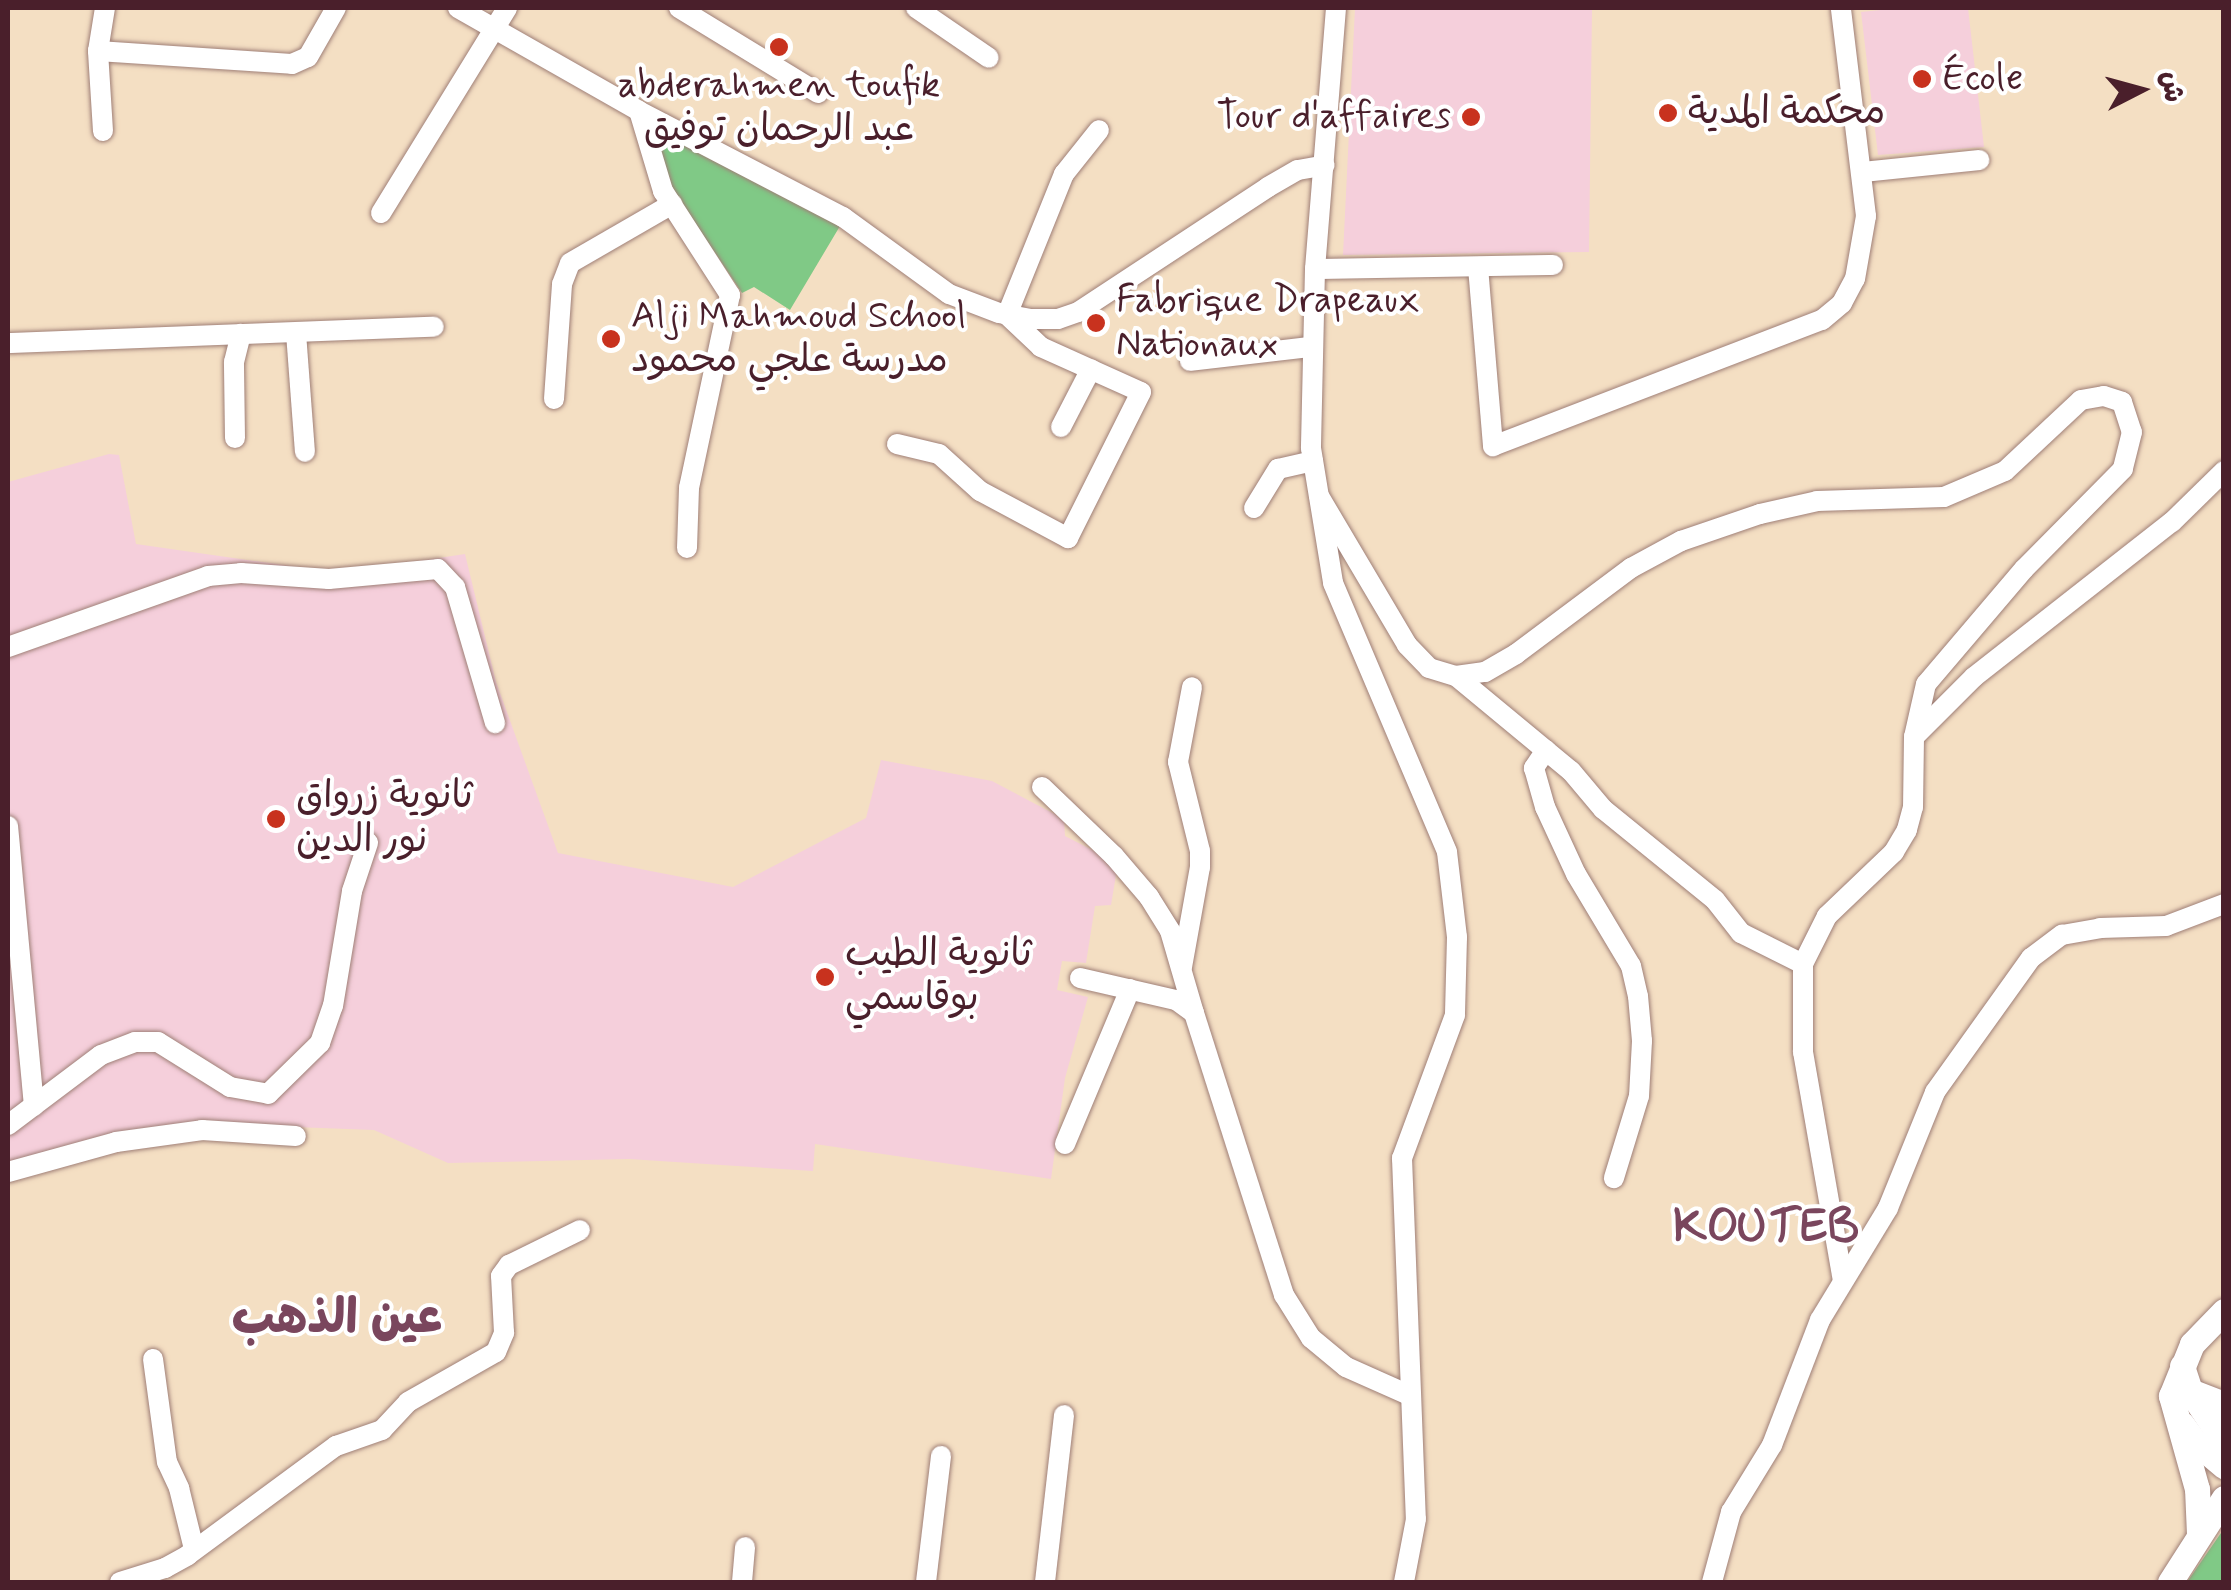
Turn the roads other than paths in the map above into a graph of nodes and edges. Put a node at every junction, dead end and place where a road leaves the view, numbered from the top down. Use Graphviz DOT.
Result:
graph roads {
  1 [pos="104,8"];
  2 [pos="336,8"];
  3 [pos="458,8"];
  4 [pos="507,8"];
  5 [pos="678,8"];
  6 [pos="916,8"];
  7 [pos="1336,8"];
  8 [pos="1841,8"];
  9 [pos="495,30"];
  10 [pos="98,51"];
  11 [pos="989,58"];
  12 [pos="818,93"];
  13 [pos="639,111"];
  14 [pos="1100,130"];
  15 [pos="103,131"];
  16 [pos="1979,160"];
  17 [pos="1325,165"];
  18 [pos="1863,172"];
  19 [pos="672,204"];
  20 [pos="381,213"];
  21 [pos="1553,265"];
  22 [pos="1478,266"];
  23 [pos="1315,270"];
  24 [pos="1007,315"];
  25 [pos="434,327"];
  26 [pos="296,333"];
  27 [pos="242,334"];
  28 [pos="8,343"];
  29 [pos="1310,347"];
  30 [pos="1190,361"];
  31 [pos="1091,369"];
  32 [pos="554,399"];
  33 [pos="1062,427"];
  34 [pos="236,438"];
  35 [pos="897,444"];
  36 [pos="305,452"];
  37 [pos="1313,461"];
  38 [pos="2224,472"];
  39 [pos="1319,496"];
  40 [pos="1254,508"];
  41 [pos="686,548"];
  42 [pos="8,646"];
  43 [pos="1456,676"];
  44 [pos="1192,687"];
  45 [pos="495,723"];
  46 [pos="1914,737"];
  47 [pos="1546,750"];
  48 [pos="1042,788"];
  49 [pos="8,826"];
  50 [pos="368,842"];
  51 [pos="2224,904"];
  52 [pos="1803,964"];
  53 [pos="1182,967"];
  54 [pos="1080,978"];
  55 [pos="1130,989"];
  56 [pos="1194,1013"];
  57 [pos="34,1106"];
  58 [pos="8,1124"];
  59 [pos="296,1136"];
  60 [pos="1065,1144"];
  61 [pos="8,1172"];
  62 [pos="1614,1178"];
  63 [pos="580,1230"];
  64 [pos="1843,1282"];
  65 [pos="2224,1311"];
  66 [pos="152,1358"];
  67 [pos="2182,1389"];
  68 [pos="1410,1396"];
  69 [pos="2224,1404"];
  70 [pos="1064,1415"];
  71 [pos="2224,1442"];
  72 [pos="941,1456"];
  73 [pos="2224,1466"];
  74 [pos="2224,1498"];
  75 [pos="2199,1534"];
  76 [pos="745,1547"];
  77 [pos="194,1549"];
  78 [pos="120,1582"];
  79 [pos="742,1582"];
  80 [pos="926,1582"];
  81 [pos="1045,1582"];
  82 [pos="1404,1582"];
  83 [pos="1712,1582"];
  84 [pos="2170,1582"];
  1 -- 10 [label="street"];
  2 -- 10 [label="street"];
  3 -- 9 [label="street"];
  4 -- 9 [label="street"];
  5 -- 12 [label="street"];
  6 -- 11 [label="street"];
  7 -- 17 [label="street"];
  8 -- 18 [label="street"];
  9 -- 13 [label="street"];
  9 -- 20 [label="street"];
  10 -- 15 [label="street"];
  13 -- 19 [label="street"];
  13 -- 24 [label="street"];
  14 -- 24 [label="street"];
  16 -- 18 [label="street"];
  17 -- 23 [label="street"];
  17 -- 24 [label="street"];
  18 -- 22 [label="street"];
  19 -- 32 [label="street"];
  19 -- 41 [label="street"];
  21 -- 22 [label="street"];
  22 -- 23 [label="street"];
  23 -- 29 [label="street"];
  24 -- 31 [label="street"];
  25 -- 26 [label="street"];
  26 -- 27 [label="street"];
  26 -- 36 [label="street"];
  27 -- 28 [label="street"];
  27 -- 34 [label="street"];
  29 -- 30 [label="street"];
  29 -- 37 [label="street"];
  31 -- 33 [label="street"];
  31 -- 35 [label="street"];
  37 -- 39 [label="street"];
  37 -- 40 [label="street"];
  38 -- 46 [label="street"];
  39 -- 43 [label="street"];
  39 -- 68 [label="street"];
  42 -- 45 [label="street"];
  43 -- 46 [label="street"];
  43 -- 47 [label="street"];
  44 -- 53 [label="street"];
  46 -- 52 [label="street"];
  47 -- 52 [label="street"];
  47 -- 62 [label="street"];
  48 -- 53 [label="street"];
  49 -- 57 [label="street"];
  50 -- 57 [label="street"];
  51 -- 64 [label="street"];
  52 -- 64 [label="street"];
  53 -- 56 [label="street"];
  54 -- 55 [label="street"];
  55 -- 56 [label="street"];
  55 -- 60 [label="street"];
  56 -- 68 [label="street"];
  57 -- 58 [label="street"];
  59 -- 61 [label="street"];
  63 -- 77 [label="street"];
  64 -- 83 [label="street"];
  65 -- 67 [label="main road"];
  66 -- 77 [label="street"];
  67 -- 69 [label="main road"];
  67 -- 71 [label="main road"];
  67 -- 73 [label="main road"];
  67 -- 75 [label="main road"];
  68 -- 82 [label="street"];
  70 -- 81 [label="street"];
  72 -- 80 [label="street"];
  74 -- 75 [label="main road"];
  75 -- 84 [label="main road"];
  76 -- 79 [label="street"];
  77 -- 78 [label="street"];
}
